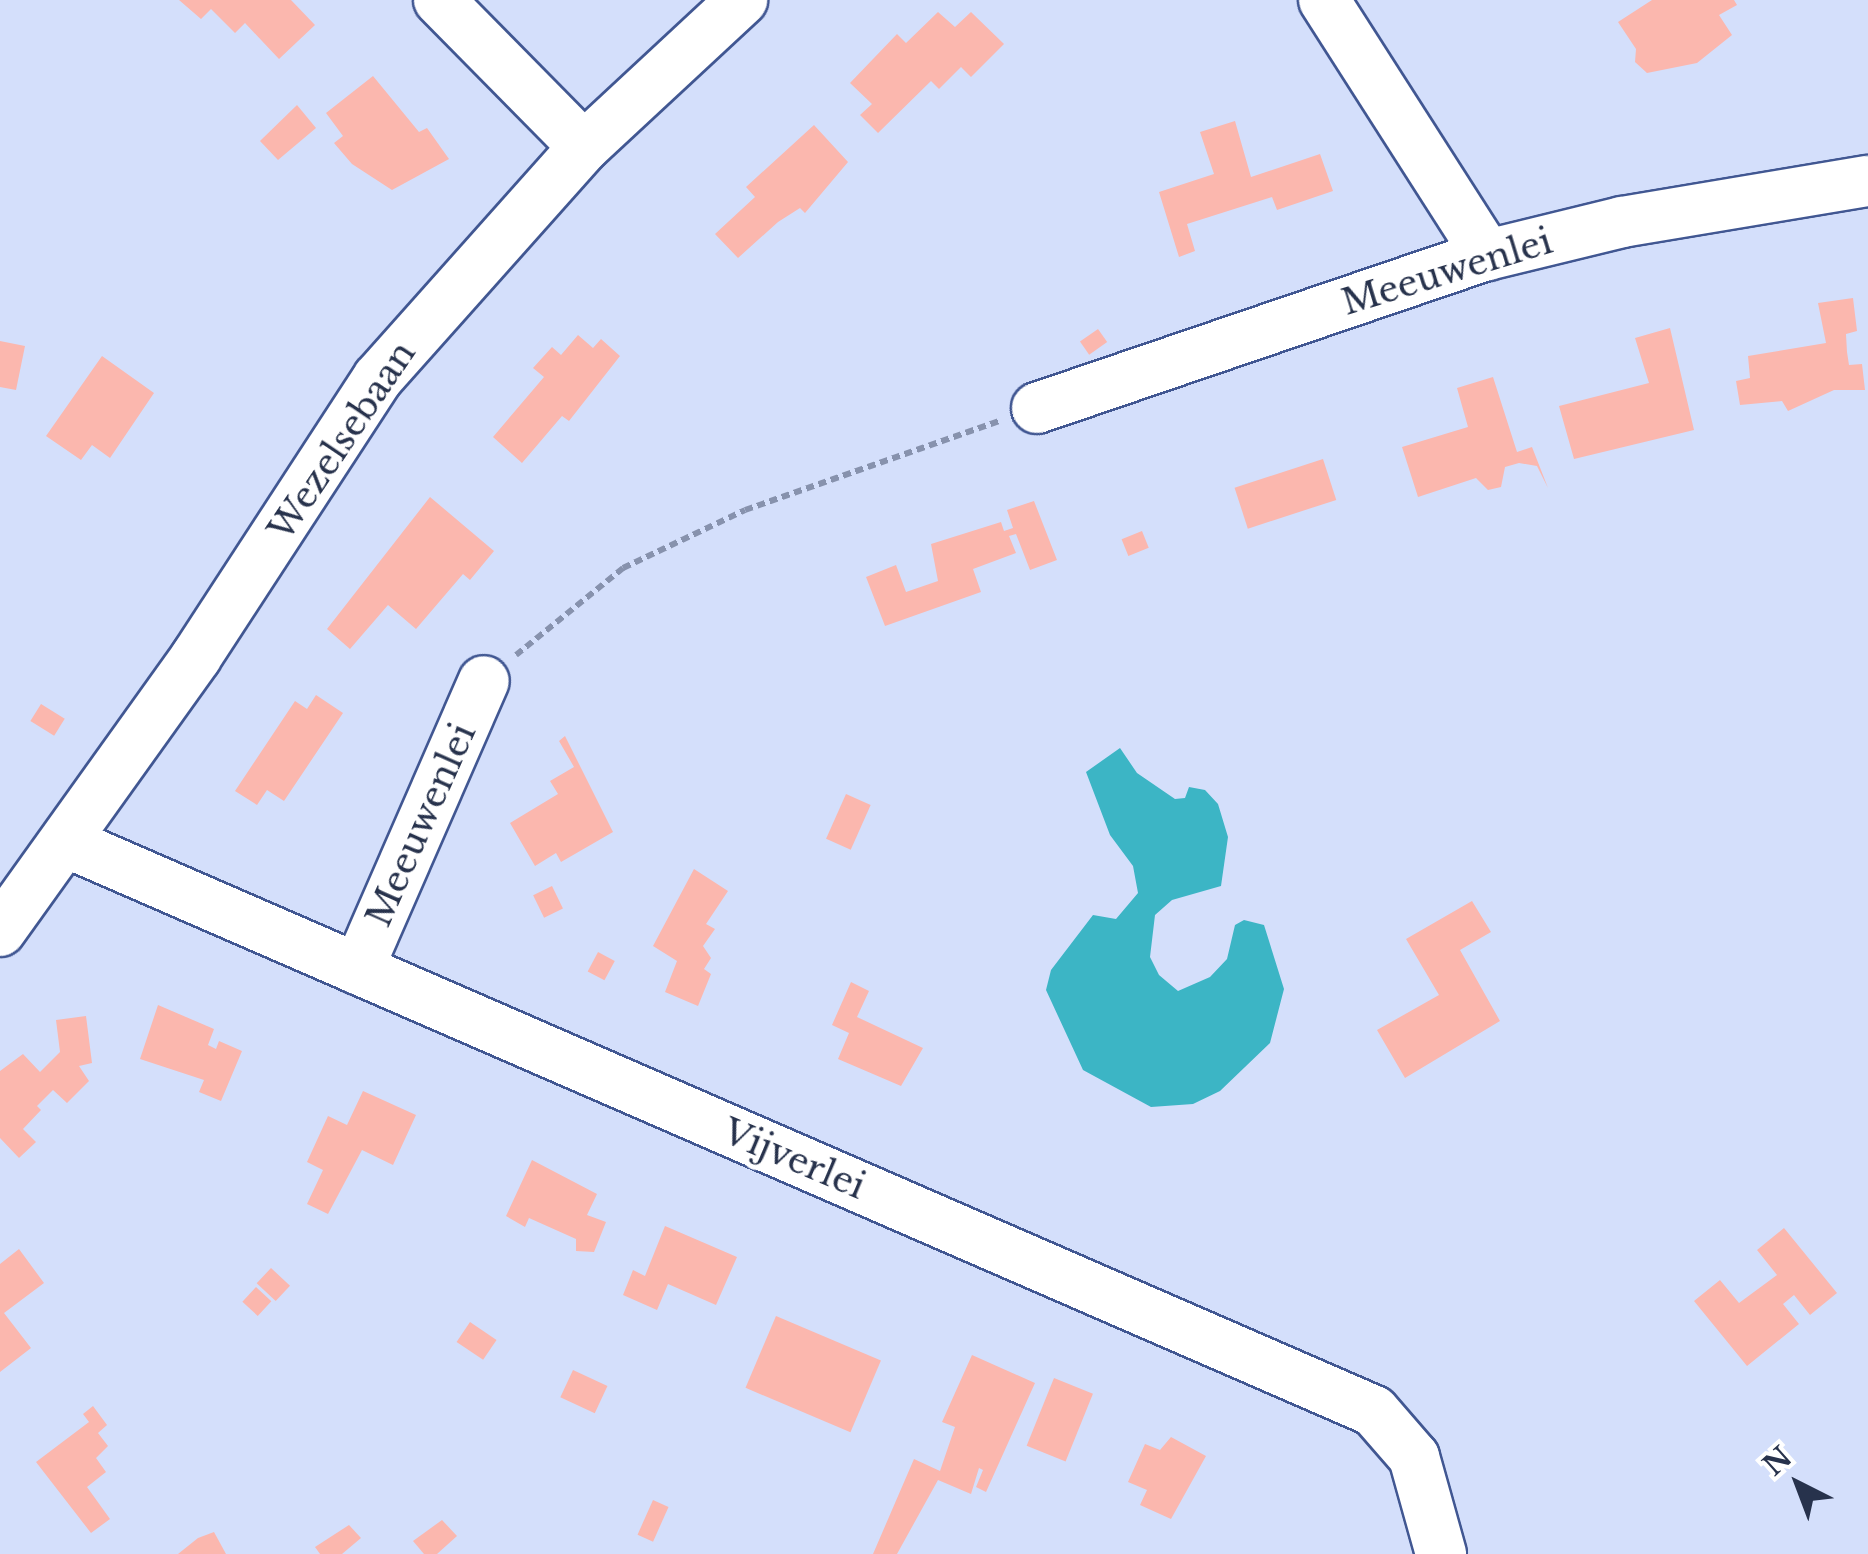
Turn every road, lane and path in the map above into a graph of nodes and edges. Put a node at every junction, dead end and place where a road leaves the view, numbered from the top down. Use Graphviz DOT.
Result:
graph roads {
  1 [pos="439,0"];
  2 [pos="742,0"];
  3 [pos="1324,0"];
  4 [pos="584,148"];
  5 [pos="1868,181"];
  6 [pos="1487,255"];
  7 [pos="1038,408"];
  8 [pos="484,681"];
  9 [pos="66,842"];
  10 [pos="0,931"];
  11 [pos="358,969"];
  12 [pos="1441,1554"];
  1 -- 4 [label="street"];
  2 -- 4 [label="street, Wezelsebaan"];
  3 -- 6 [label="street"];
  4 -- 9 [label="street, Wezelsebaan"];
  5 -- 6 [label="street, Meeuwenlei"];
  6 -- 7 [label="street, Meeuwenlei"];
  7 -- 8 [label="path"];
  8 -- 11 [label="street, Meeuwenlei"];
  9 -- 10 [label="street, Wezelsebaan"];
  9 -- 11 [label="street, Vijverlei"];
  11 -- 12 [label="street, Vijverlei"];
}
